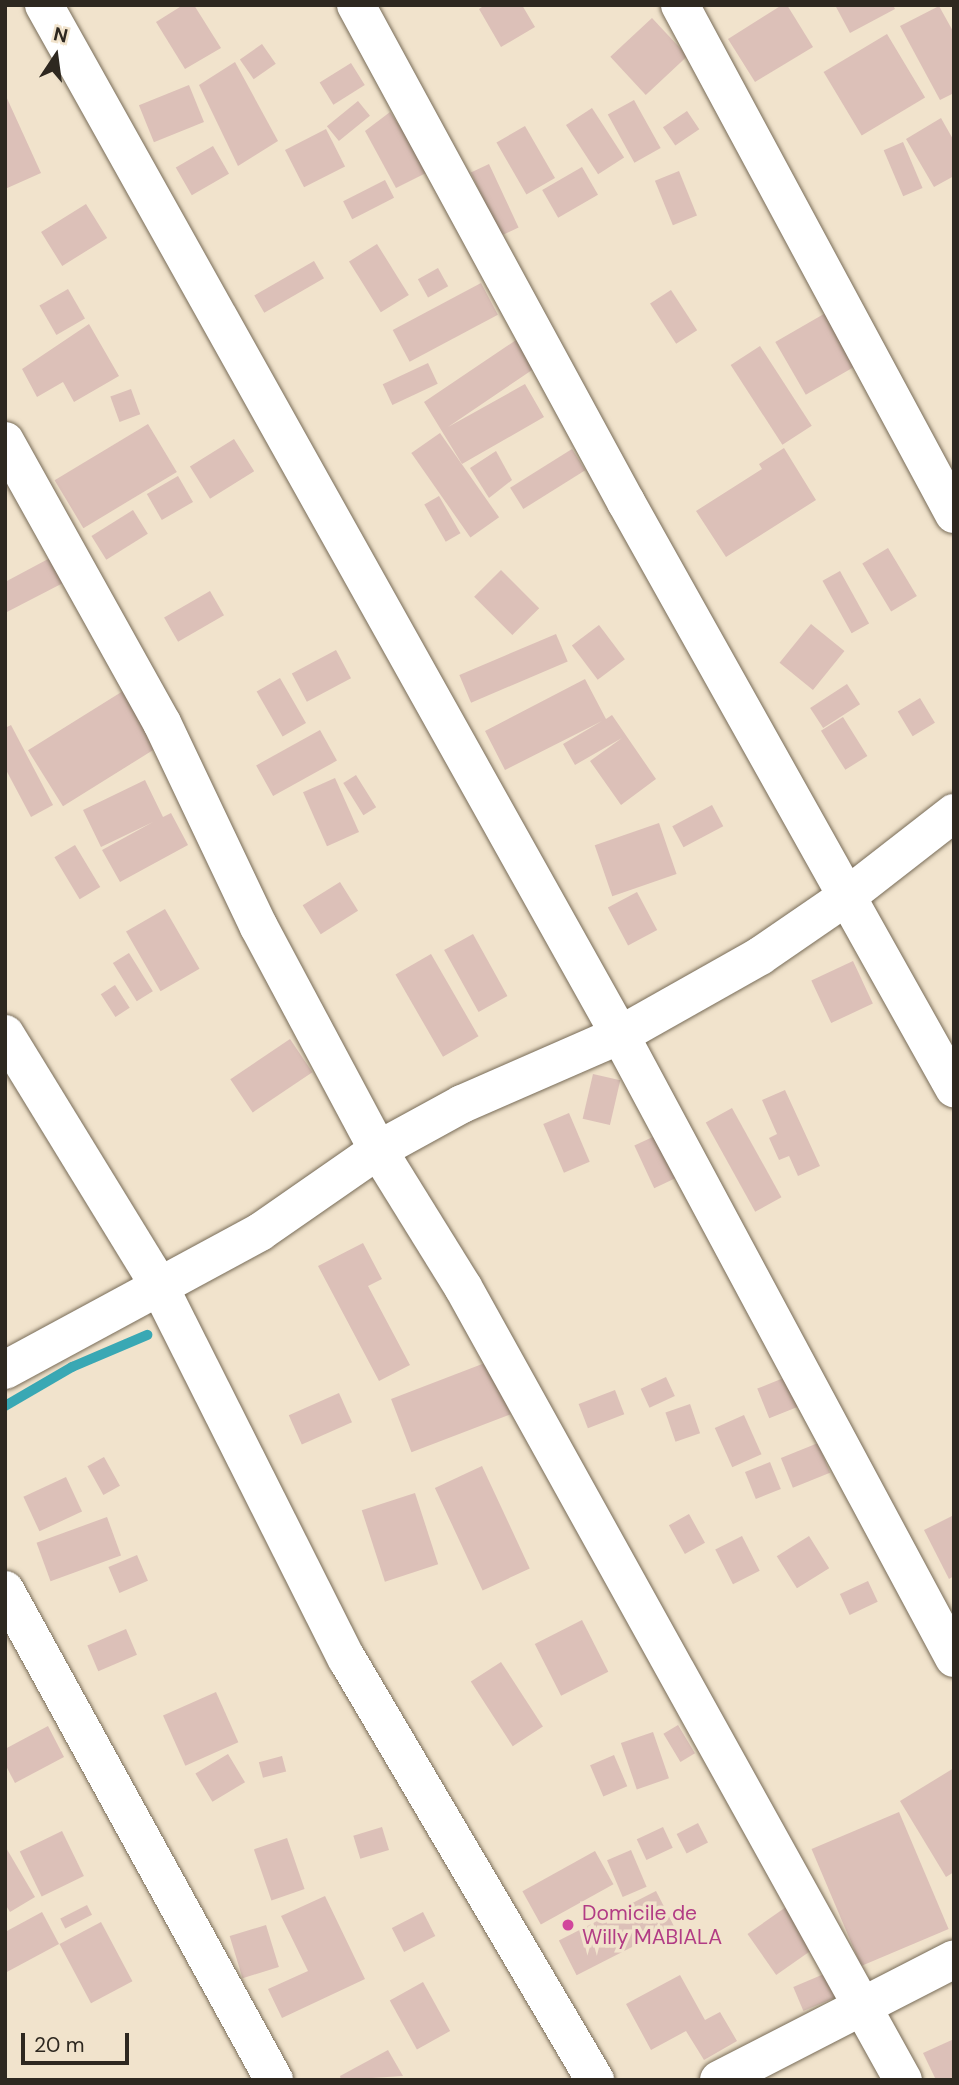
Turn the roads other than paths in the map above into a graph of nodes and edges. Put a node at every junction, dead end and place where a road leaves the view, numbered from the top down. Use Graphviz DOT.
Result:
graph roads {
  1 [pos="44,5"];
  2 [pos="356,5"];
  3 [pos="680,5"];
  4 [pos="5,441"];
  5 [pos="954,514"];
  6 [pos="954,813"];
  7 [pos="846,897"];
  8 [pos="5,1034"];
  9 [pos="620,1035"];
  10 [pos="954,1088"];
  11 [pos="378,1150"];
  12 [pos="158,1284"];
  13 [pos="5,1370"];
  14 [pos="5,1590"];
  15 [pos="954,1658"];
  16 [pos="954,1959"];
  17 [pos="862,2005"];
  18 [pos="274,2080"];
  19 [pos="595,2080"];
  20 [pos="719,2080"];
  21 [pos="903,2080"];
  1 -- 9 [label="street"];
  2 -- 7 [label="street"];
  3 -- 5 [label="street"];
  4 -- 11 [label="street"];
  6 -- 7 [label="street"];
  7 -- 9 [label="street"];
  7 -- 10 [label="street"];
  8 -- 12 [label="street"];
  9 -- 11 [label="street"];
  9 -- 15 [label="street"];
  11 -- 12 [label="street"];
  11 -- 17 [label="street"];
  12 -- 13 [label="street"];
  12 -- 19 [label="street"];
  14 -- 18 [label="street"];
  16 -- 17 [label="street"];
  17 -- 20 [label="street"];
  17 -- 21 [label="street"];
}
